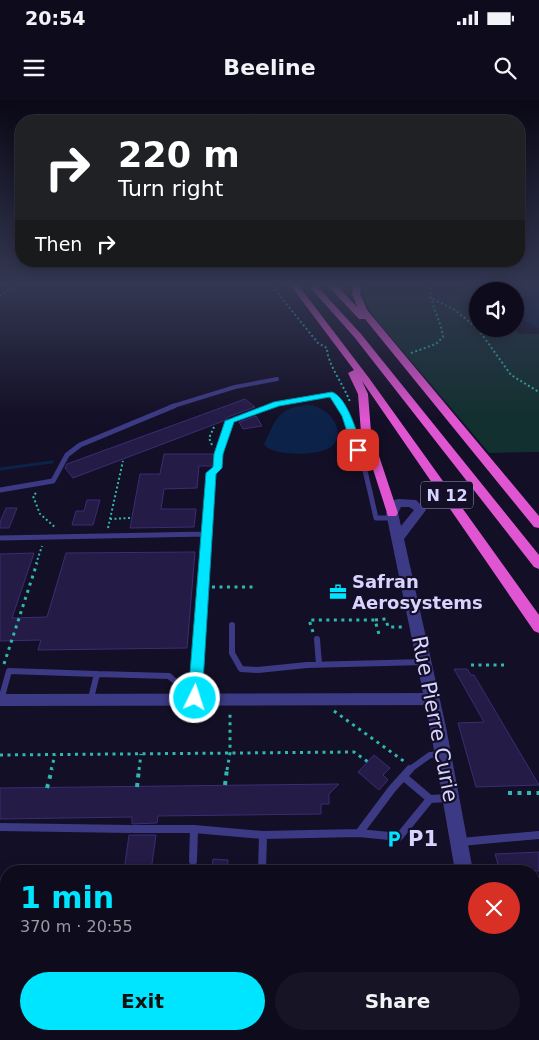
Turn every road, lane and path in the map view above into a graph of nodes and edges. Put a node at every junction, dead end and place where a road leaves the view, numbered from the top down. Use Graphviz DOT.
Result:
graph roads {
  1 [pos="329,330"];
  2 [pos="352,330"];
  3 [pos="376,330"];
  4 [pos="378,330"];
  5 [pos="443,330"];
  6 [pos="484,337"];
  7 [pos="386,340"];
  8 [pos="398,355"];
  9 [pos="349,356"];
  10 [pos="277,379"];
  11 [pos="539,392"];
  12 [pos="214,427"];
  13 [pos="219,454"];
  14 [pos="123,461"];
  15 [pos="53,481"];
  16 [pos="0,490"];
  17 [pos="393,515"];
  18 [pos="130,518"];
  19 [pos="110,519"];
  20 [pos="539,524"];
  21 [pos="207,534"];
  22 [pos="106,535"];
  23 [pos="74,536"];
  24 [pos="45,537"];
  25 [pos="0,538"];
  26 [pos="398,538"];
  27 [pos="539,564"];
  28 [pos="257,586"];
  29 [pos="203,588"];
  30 [pos="309,620"];
  31 [pos="376,620"];
  32 [pos="232,625"];
  33 [pos="417,626"];
  34 [pos="539,627"];
  35 [pos="380,638"];
  36 [pos="317,639"];
  37 [pos="424,662"];
  38 [pos="319,664"];
  39 [pos="471,665"];
  40 [pos="504,665"];
  41 [pos="9,671"];
  42 [pos="97,674"];
  43 [pos="91,698"];
  44 [pos="195,698"];
  45 [pos="322,698"];
  46 [pos="231,699"];
  47 [pos="432,699"];
  48 [pos="0,700"];
  49 [pos="230,753"];
  50 [pos="55,754"];
  51 [pos="141,754"];
  52 [pos="442,754"];
  53 [pos="0,755"];
  54 [pos="368,762"];
  55 [pos="412,768"];
  56 [pos="404,777"];
  57 [pos="225,785"];
  58 [pos="137,786"];
  59 [pos="47,788"];
  60 [pos="508,793"];
  61 [pos="539,793"];
  62 [pos="450,798"];
  63 [pos="430,799"];
  64 [pos="0,827"];
  65 [pos="194,829"];
  66 [pos="359,833"];
  67 [pos="263,835"];
  68 [pos="539,835"];
  69 [pos="459,842"];
  70 [pos="193,861"];
  71 [pos="262,865"];
  72 [pos="463,865"];
  1 -- 9 [label="highway, N 12"];
  2 -- 27 [label="highway, N 12"];
  3 -- 7 [label="highway"];
  4 -- 7 [label="highway"];
  5 -- 8 [label="path"];
  6 -- 11 [label="path"];
  7 -- 8 [label="highway"];
  8 -- 20 [label="highway"];
  9 -- 17 [label="highway"];
  9 -- 34 [label="highway, N 12"];
  10 -- 15 [label="lane"];
  12 -- 13 [label="path"];
  13 -- 17 [label="lane"];
  13 -- 21 [label="lane"];
  14 -- 19 [label="path"];
  15 -- 16 [label="lane"];
  15 -- 23 [label="path"];
  17 -- 26 [label="street, Rue Pierre Curie"];
  17 -- 26 [label="street"];
  18 -- 19 [label="path"];
  19 -- 22 [label="path"];
  21 -- 22 [label="lane"];
  21 -- 29 [label="lane"];
  22 -- 23 [label="lane"];
  23 -- 24 [label="lane"];
  24 -- 25 [label="lane"];
  24 -- 41 [label="path"];
  26 -- 33 [label="street, Rue Pierre Curie"];
  28 -- 29 [label="path"];
  29 -- 44 [label="lane"];
  30 -- 31 [label="path"];
  31 -- 33 [label="path"];
  31 -- 35 [label="path"];
  32 -- 38 [label="lane"];
  33 -- 37 [label="street, Rue Pierre Curie"];
  36 -- 38 [label="lane"];
  37 -- 38 [label="lane"];
  37 -- 47 [label="street, Rue Pierre Curie"];
  39 -- 40 [label="path"];
  41 -- 42 [label="lane"];
  41 -- 48 [label="lane"];
  42 -- 43 [label="lane"];
  42 -- 44 [label="lane"];
  43 -- 44 [label="street"];
  43 -- 48 [label="street"];
  44 -- 46 [label="street"];
  45 -- 46 [label="street"];
  45 -- 47 [label="street"];
  45 -- 55 [label="path"];
  46 -- 49 [label="path"];
  47 -- 52 [label="street, Rue Pierre Curie"];
  49 -- 51 [label="path"];
  49 -- 54 [label="path"];
  49 -- 57 [label="path"];
  50 -- 51 [label="path"];
  50 -- 53 [label="path"];
  50 -- 59 [label="path"];
  51 -- 58 [label="path"];
  52 -- 55 [label="lane"];
  52 -- 62 [label="street, Rue Pierre Curie"];
  55 -- 56 [label="lane"];
  56 -- 63 [label="lane"];
  56 -- 66 [label="lane"];
  60 -- 61 [label="path"];
  62 -- 63 [label="lane"];
  62 -- 69 [label="street, Rue Pierre Curie"];
  63 -- 66 [label="lane"];
  64 -- 65 [label="lane"];
  65 -- 67 [label="lane"];
  65 -- 70 [label="lane"];
  66 -- 67 [label="lane"];
  67 -- 71 [label="lane"];
  68 -- 69 [label="lane"];
  69 -- 72 [label="street, Rue Pierre Curie"];
}
